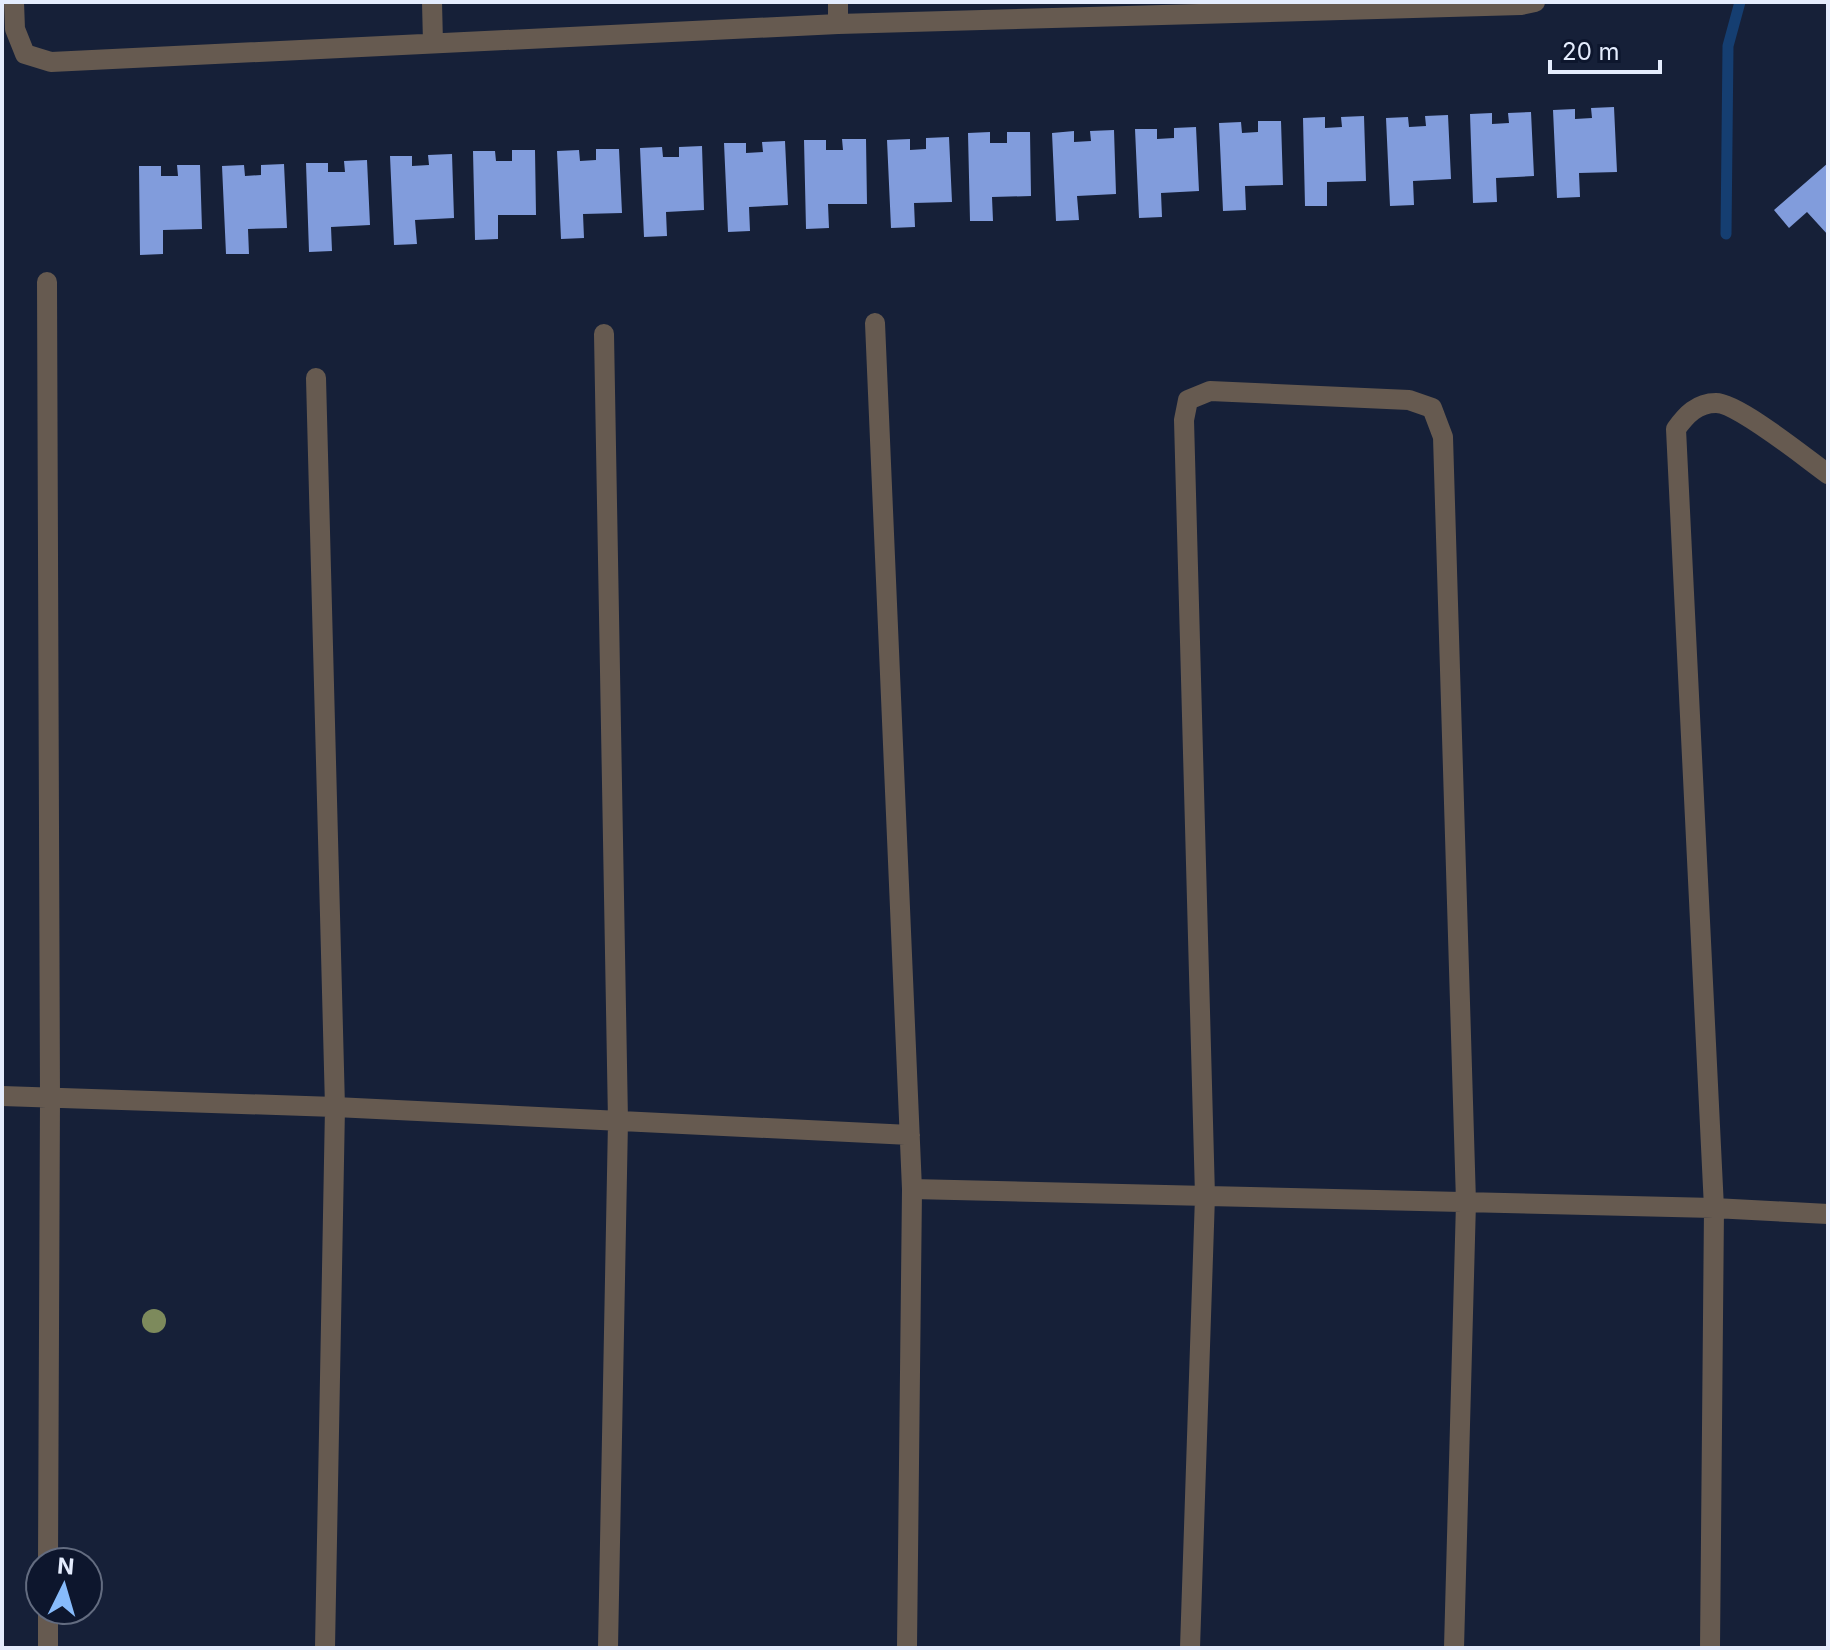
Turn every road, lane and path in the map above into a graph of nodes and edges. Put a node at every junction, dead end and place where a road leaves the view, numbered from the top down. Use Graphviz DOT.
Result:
graph roads {
  1 [pos="14,2"];
  2 [pos="432,2"];
  3 [pos="838,2"];
  4 [pos="1535,2"];
  5 [pos="838,24"];
  6 [pos="433,43"];
  7 [pos="47,282"];
  8 [pos="875,323"];
  9 [pos="604,334"];
  10 [pos="316,378"];
  11 [pos="1828,474"];
  12 [pos="2,1096"];
  13 [pos="50,1098"];
  14 [pos="335,1107"];
  15 [pos="618,1121"];
  16 [pos="910,1135"];
  17 [pos="912,1189"];
  18 [pos="1205,1196"];
  19 [pos="1466,1202"];
  20 [pos="1714,1208"];
  21 [pos="1828,1214"];
  22 [pos="48,1546"];
  23 [pos="48,1626"];
  24 [pos="48,1648"];
  25 [pos="325,1648"];
  26 [pos="608,1648"];
  27 [pos="907,1648"];
  28 [pos="1190,1648"];
  29 [pos="1454,1648"];
  30 [pos="1710,1648"];
  1 -- 6 [label="street"];
  2 -- 6 [label="street"];
  3 -- 5 [label="street"];
  4 -- 5 [label="street"];
  5 -- 6 [label="street"];
  7 -- 13 [label="street"];
  8 -- 16 [label="street"];
  9 -- 15 [label="street"];
  10 -- 14 [label="street"];
  11 -- 20 [label="street"];
  12 -- 13 [label="street"];
  13 -- 14 [label="street"];
  13 -- 22 [label="street"];
  14 -- 15 [label="street"];
  14 -- 25 [label="street"];
  15 -- 16 [label="street"];
  15 -- 26 [label="street"];
  16 -- 17 [label="street"];
  17 -- 18 [label="street"];
  17 -- 27 [label="street"];
  18 -- 19 [label="street"];
  18 -- 19 [label="street"];
  18 -- 28 [label="street"];
  19 -- 20 [label="street"];
  19 -- 29 [label="street"];
  20 -- 21 [label="street"];
  20 -- 30 [label="street"];
  23 -- 24 [label="street"];
}
